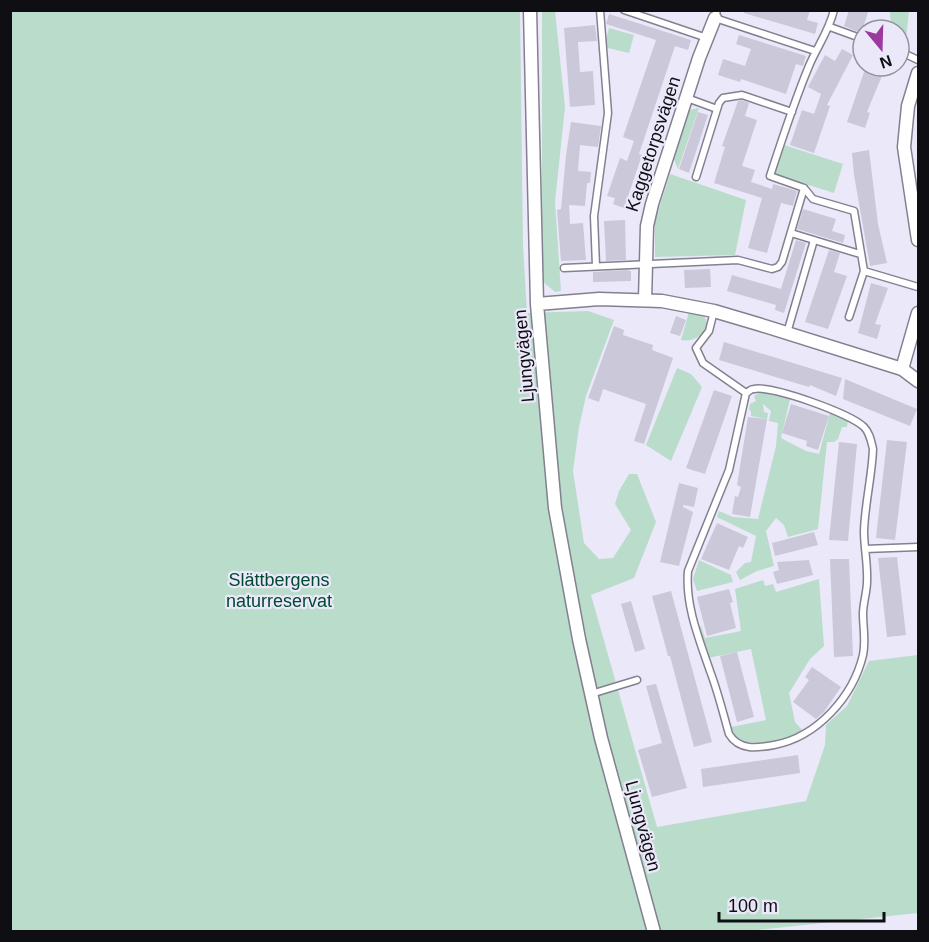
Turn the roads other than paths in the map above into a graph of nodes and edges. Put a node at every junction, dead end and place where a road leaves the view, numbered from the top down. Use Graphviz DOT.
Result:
graph roads {
  1 [pos="530,10"];
  2 [pos="600,10"];
  3 [pos="624,10"];
  4 [pos="834,10"];
  5 [pos="716,14"];
  6 [pos="830,27"];
  7 [pos="851,35"];
  8 [pos="707,38"];
  9 [pos="815,51"];
  10 [pos="918,73"];
  11 [pos="687,98"];
  12 [pos="717,109"];
  13 [pos="792,112"];
  14 [pos="696,177"];
  15 [pos="804,188"];
  16 [pos="918,232"];
  17 [pos="791,233"];
  18 [pos="813,240"];
  19 [pos="860,254"];
  20 [pos="645,263"];
  21 [pos="596,266"];
  22 [pos="564,268"];
  23 [pos="864,271"];
  24 [pos="918,287"];
  25 [pos="645,300"];
  26 [pos="537,303"];
  27 [pos="714,311"];
  28 [pos="918,313"];
  29 [pos="849,317"];
  30 [pos="787,333"];
  31 [pos="902,369"];
  32 [pos="918,381"];
  33 [pos="747,393"];
  34 [pos="918,547"];
  35 [pos="865,549"];
  36 [pos="637,680"];
  37 [pos="591,694"];
  38 [pos="654,932"];
  1 -- 26 [label="street, Ljungvägen"];
  2 -- 21 [label="lane, Kaggetorpsvägen"];
  3 -- 8 [label="lane"];
  4 -- 6 [label="lane"];
  5 -- 8 [label="street, Kaggetorpsvägen"];
  5 -- 9 [label="lane, Kaggetorpsvägen"];
  6 -- 7 [label="lane"];
  6 -- 9 [label="lane"];
  8 -- 11 [label="street, Kaggetorpsvägen"];
  9 -- 13 [label="lane"];
  10 -- 16 [label="street"];
  11 -- 12 [label="lane"];
  11 -- 20 [label="street, Kaggetorpsvägen"];
  12 -- 13 [label="lane"];
  12 -- 14 [label="lane"];
  13 -- 15 [label="lane"];
  15 -- 17 [label="lane"];
  15 -- 19 [label="lane"];
  17 -- 18 [label="lane"];
  17 -- 20 [label="lane"];
  18 -- 19 [label="lane"];
  18 -- 30 [label="lane"];
  19 -- 23 [label="lane"];
  20 -- 21 [label="lane"];
  20 -- 25 [label="street, Kaggetorpsvägen"];
  21 -- 22 [label="lane"];
  23 -- 24 [label="lane"];
  23 -- 29 [label="lane"];
  25 -- 26 [label="street"];
  25 -- 27 [label="street"];
  26 -- 37 [label="street, Ljungvägen"];
  27 -- 30 [label="street"];
  27 -- 33 [label="lane"];
  28 -- 31 [label="street"];
  30 -- 31 [label="street"];
  31 -- 32 [label="street"];
  33 -- 35 [label="lane"];
  33 -- 35 [label="lane"];
  34 -- 35 [label="lane"];
  36 -- 37 [label="lane"];
  37 -- 38 [label="street, Ljungvägen"];
}
